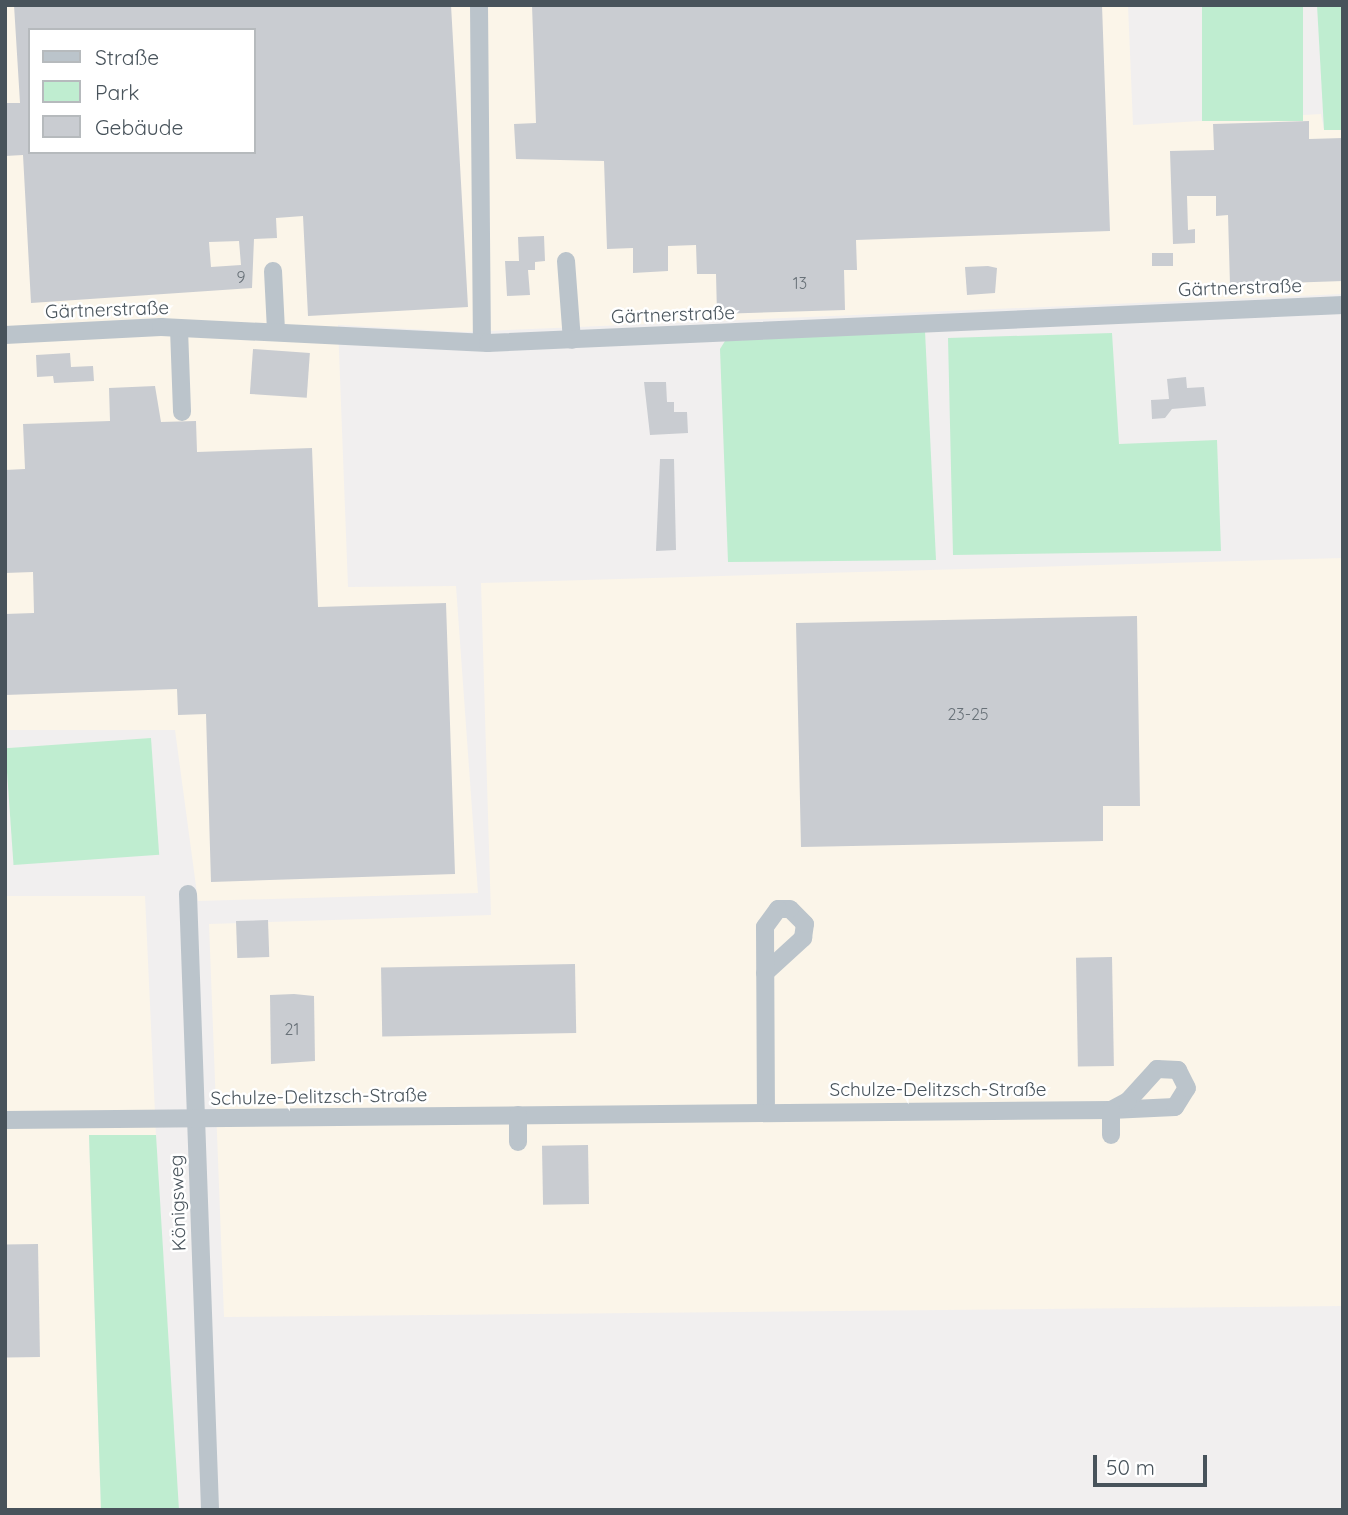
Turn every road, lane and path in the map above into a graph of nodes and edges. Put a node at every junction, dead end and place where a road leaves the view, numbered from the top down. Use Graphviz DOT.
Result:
graph roads {
  1 [pos="479,5"];
  2 [pos="566,261"];
  3 [pos="273,271"];
  4 [pos="1343,305"];
  5 [pos="179,329"];
  6 [pos="276,331"];
  7 [pos="5,335"];
  8 [pos="572,340"];
  9 [pos="482,342"];
  10 [pos="182,412"];
  11 [pos="188,894"];
  12 [pos="765,973"];
  13 [pos="766,1112"];
  14 [pos="518,1115"];
  15 [pos="5,1120"];
  16 [pos="196,1120"];
  17 [pos="1111,1135"];
  18 [pos="518,1142"];
  19 [pos="210,1510"];
  1 -- 9 [label="street"];
  2 -- 8 [label="street"];
  3 -- 6 [label="street"];
  4 -- 8 [label="street, Gärtnerstraße"];
  5 -- 6 [label="street, Gärtnerstraße"];
  5 -- 7 [label="street, Gärtnerstraße"];
  5 -- 10 [label="street"];
  6 -- 9 [label="street, Gärtnerstraße"];
  8 -- 9 [label="street, Gärtnerstraße"];
  11 -- 16 [label="street, Königsweg"];
  12 -- 13 [label="street"];
  13 -- 14 [label="street, Schulze-Delitzsch-Straße"];
  13 -- 17 [label="street, Schulze-Delitzsch-Straße"];
  14 -- 16 [label="street, Schulze-Delitzsch-Straße"];
  14 -- 18 [label="street"];
  15 -- 16 [label="street, Schulze-Delitzsch-Straße"];
  16 -- 19 [label="street, Königsweg"];
}
